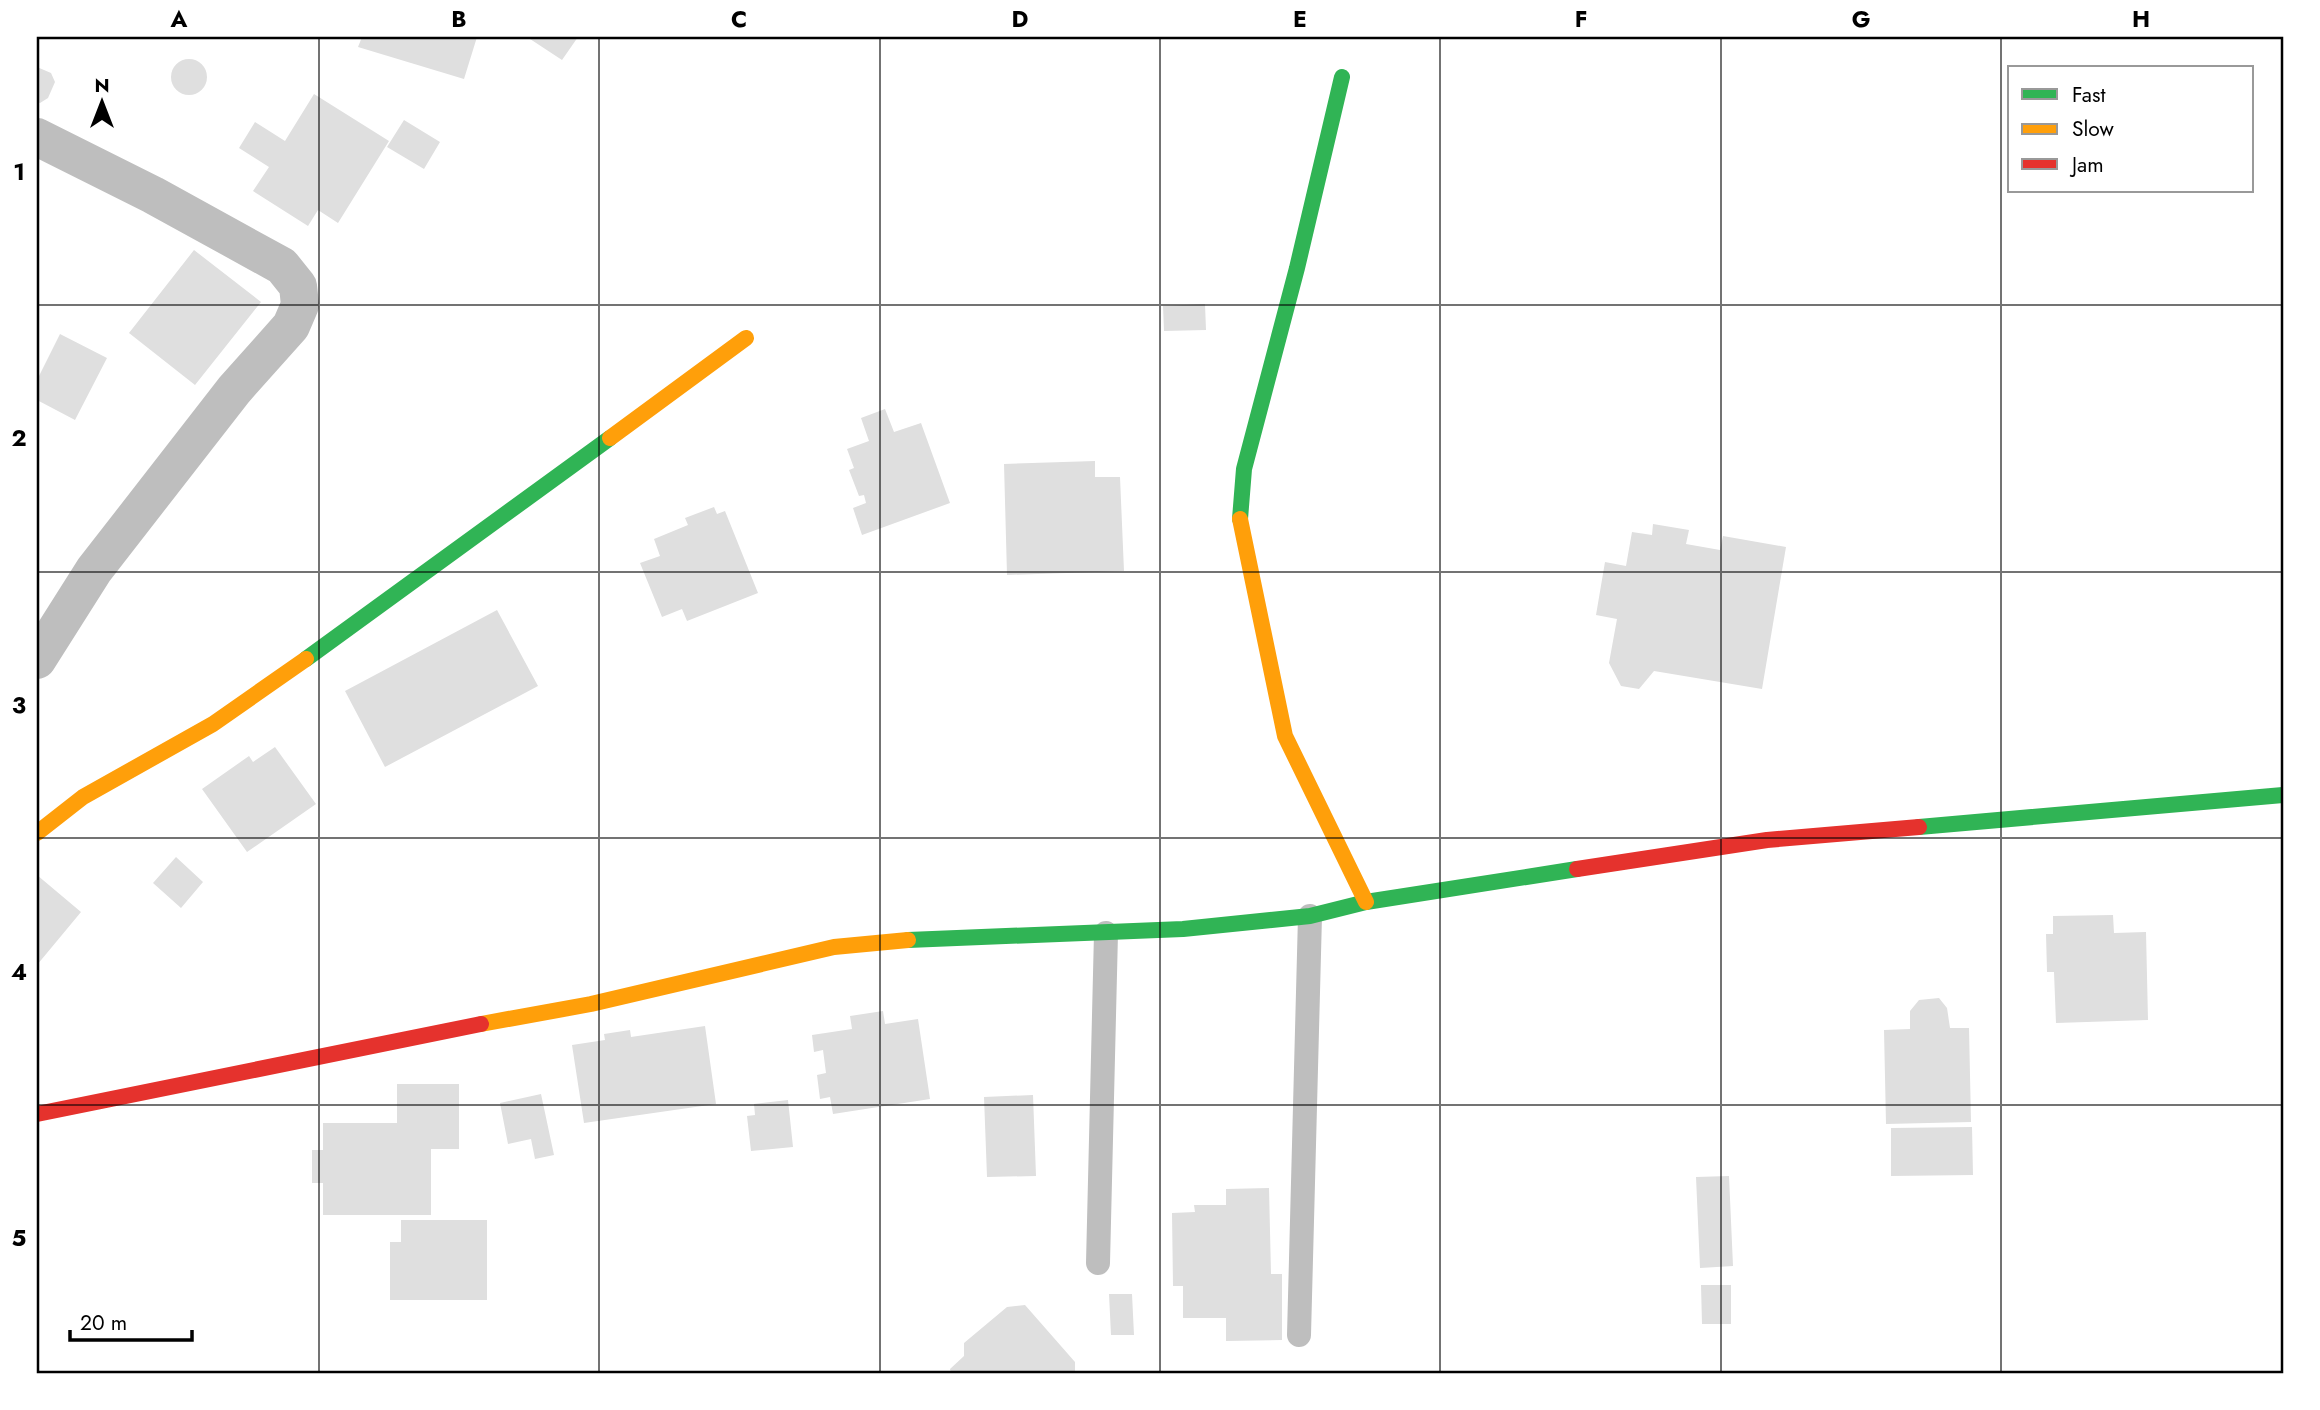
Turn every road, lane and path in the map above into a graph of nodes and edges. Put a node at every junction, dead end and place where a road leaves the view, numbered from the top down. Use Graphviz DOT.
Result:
graph roads {
  1 [pos="1342,77"];
  2 [pos="37,137"];
  3 [pos="746,338"];
  4 [pos="37,660"];
  5 [pos="2283,795"];
  6 [pos="37,833"];
  7 [pos="1366,902"];
  8 [pos="1310,916"];
  9 [pos="1106,933"];
  10 [pos="37,1114"];
  11 [pos="1098,1264"];
  12 [pos="1299,1335"];
  1 -- 7 [label="street"];
  2 -- 4 [label="street"];
  3 -- 6 [label="street"];
  5 -- 7 [label="street"];
  7 -- 8 [label="street"];
  8 -- 9 [label="street"];
  8 -- 12 [label="lane"];
  9 -- 10 [label="street"];
  9 -- 11 [label="lane"];
}
